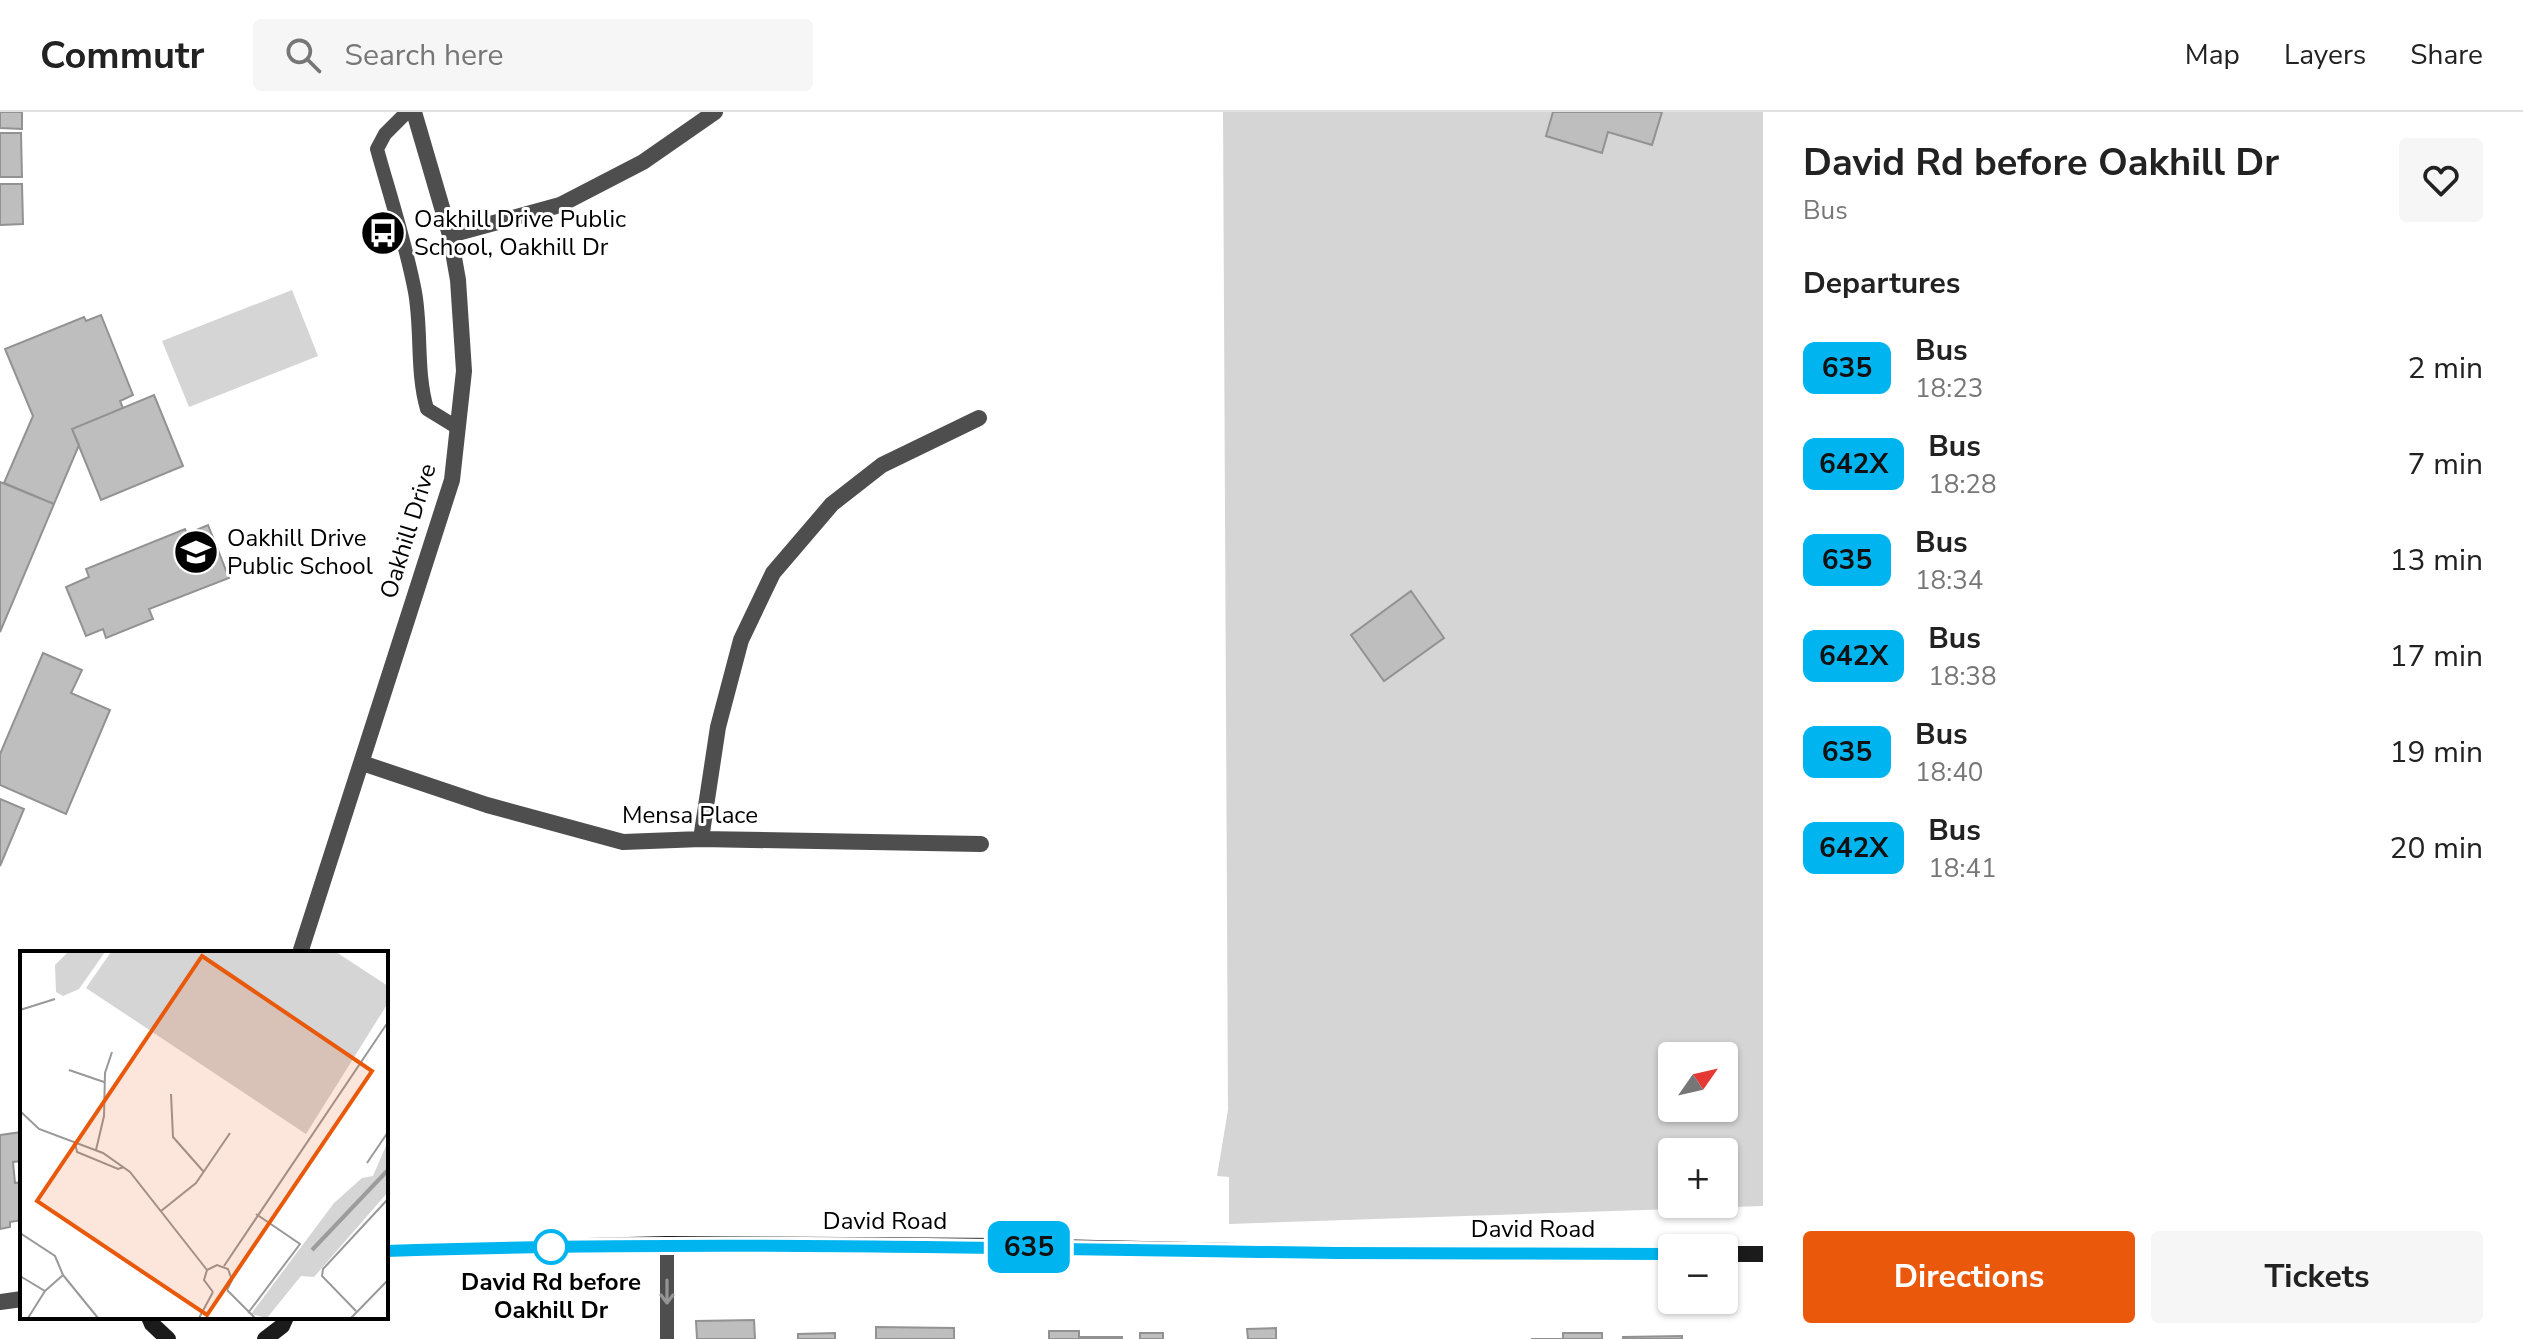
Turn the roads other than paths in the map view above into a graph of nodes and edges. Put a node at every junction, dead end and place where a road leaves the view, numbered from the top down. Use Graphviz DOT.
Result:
graph roads {
  1 [pos="407,112"];
  2 [pos="414,112"];
  3 [pos="715,112"];
  4 [pos="450,235"];
  5 [pos="979,418"];
  6 [pos="458,428"];
  7 [pos="362,763"];
  8 [pos="701,839"];
  9 [pos="981,844"];
  10 [pos="301,951"];
  11 [pos="667,1244"];
  12 [pos="388,1251"];
  13 [pos="1658,1254"];
  14 [pos="1738,1254"];
  15 [pos="1763,1254"];
  16 [pos="20,1299"];
  17 [pos="0,1302"];
  18 [pos="151,1319"];
  19 [pos="285,1319"];
  20 [pos="168,1339"];
  21 [pos="265,1339"];
  22 [pos="667,1339"];
  1 -- 6 [label="lane"];
  2 -- 4 [label="street, Oakhill Drive"];
  3 -- 4 [label="street"];
  4 -- 6 [label="street, Oakhill Drive"];
  5 -- 8 [label="street"];
  6 -- 7 [label="street, Oakhill Drive"];
  7 -- 8 [label="street, Mensa Place"];
  7 -- 10 [label="street, Oakhill Drive"];
  8 -- 9 [label="street, Mensa Place"];
  11 -- 12 [label="street, David Road"];
  11 -- 13 [label="street, David Road"];
  11 -- 22 [label="lane, one-way"];
  14 -- 15 [label="street"];
  16 -- 17 [label="street"];
  18 -- 20 [label="street"];
  19 -- 21 [label="street"];
}
